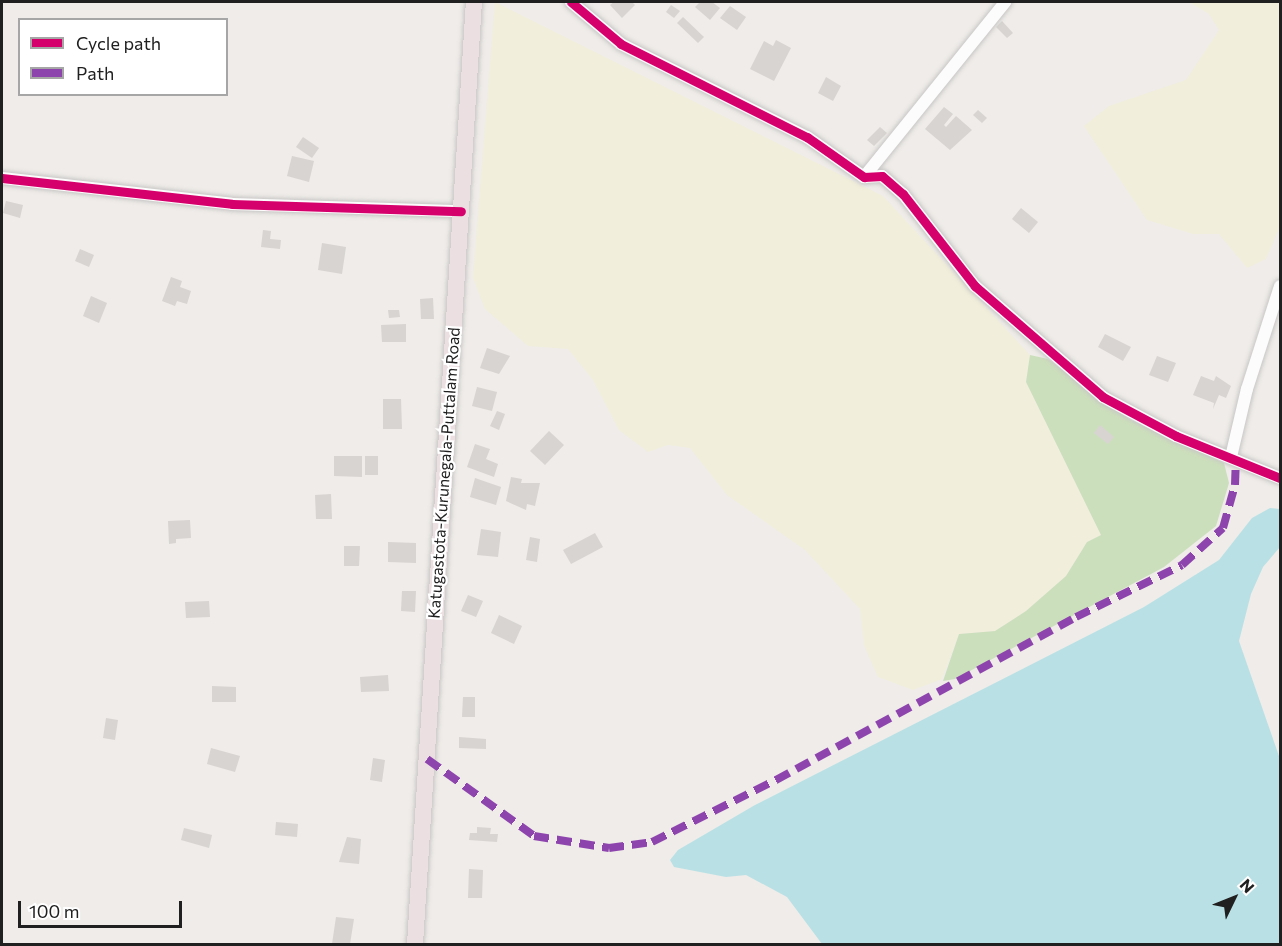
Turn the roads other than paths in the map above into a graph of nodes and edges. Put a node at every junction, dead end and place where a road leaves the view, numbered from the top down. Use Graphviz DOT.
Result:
graph roads {
  1 [pos="474,2"];
  2 [pos="573,2"];
  3 [pos="1005,2"];
  4 [pos="864,177"];
  5 [pos="2,178"];
  6 [pos="461,211"];
  7 [pos="1281,286"];
  8 [pos="1231,457"];
  9 [pos="1281,478"];
  10 [pos="415,945"];
  1 -- 6 [label="highway, Katugastota-Kurunegala-Puttalam Road"];
  2 -- 4 [label="street"];
  3 -- 4 [label="street"];
  4 -- 8 [label="street"];
  5 -- 6 [label="street"];
  6 -- 10 [label="highway, Katugastota-Kurunegala-Puttalam Road"];
  7 -- 8 [label="street"];
  8 -- 9 [label="street"];
}
